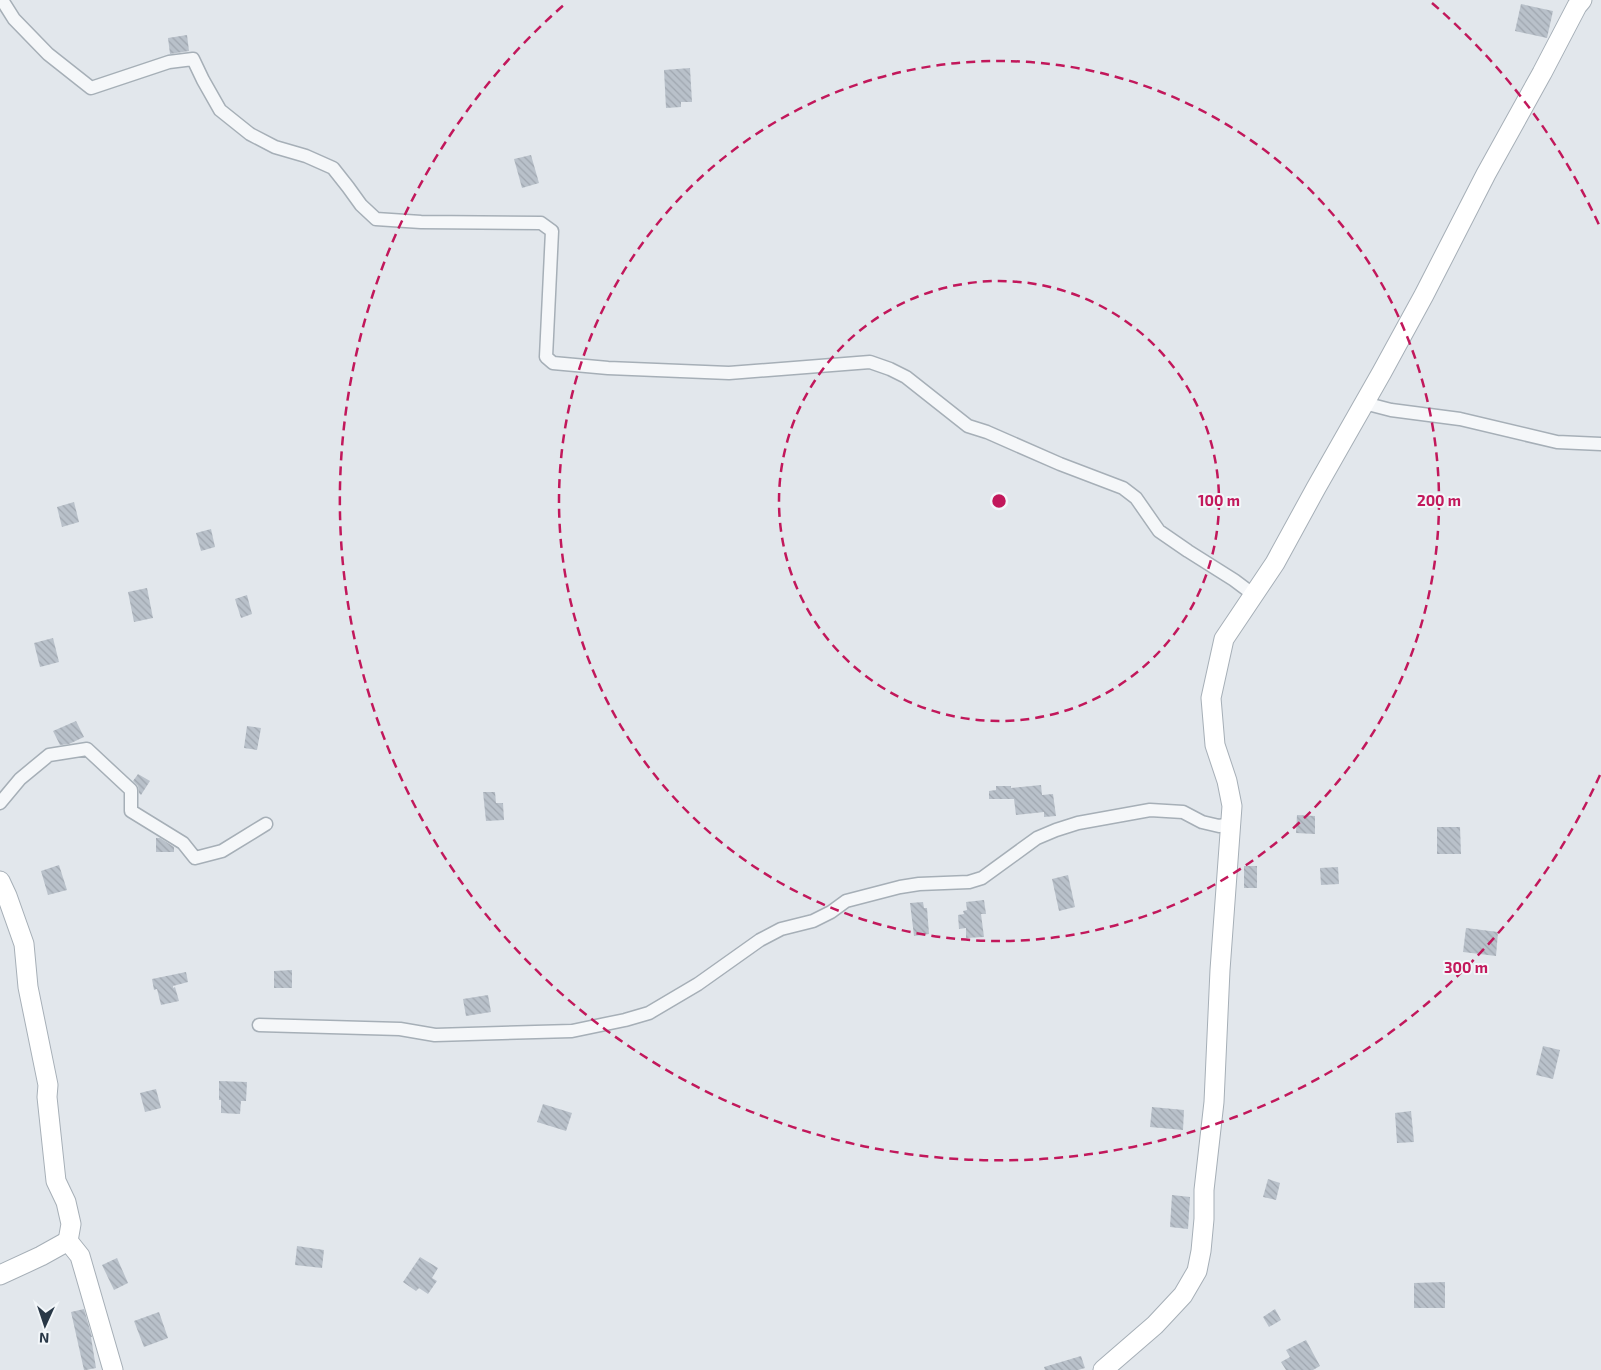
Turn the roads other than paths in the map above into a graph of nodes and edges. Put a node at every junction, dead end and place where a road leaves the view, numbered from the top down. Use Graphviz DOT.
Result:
graph roads {
  1 [pos="2,0"];
  2 [pos="1582,0"];
  3 [pos="1364,404"];
  4 [pos="1601,444"];
  5 [pos="1254,596"];
  6 [pos="0,803"];
  7 [pos="266,824"];
  8 [pos="1231,824"];
  9 [pos="0,881"];
  10 [pos="259,1025"];
  11 [pos="68,1241"];
  12 [pos="0,1275"];
  13 [pos="113,1370"];
  14 [pos="1103,1370"];
  1 -- 5 [label="street"];
  2 -- 3 [label="main road"];
  3 -- 4 [label="street"];
  3 -- 5 [label="main road"];
  5 -- 8 [label="main road"];
  6 -- 7 [label="street"];
  8 -- 10 [label="street"];
  8 -- 14 [label="main road"];
  9 -- 11 [label="main road"];
  11 -- 12 [label="main road"];
  11 -- 13 [label="main road"];
}
